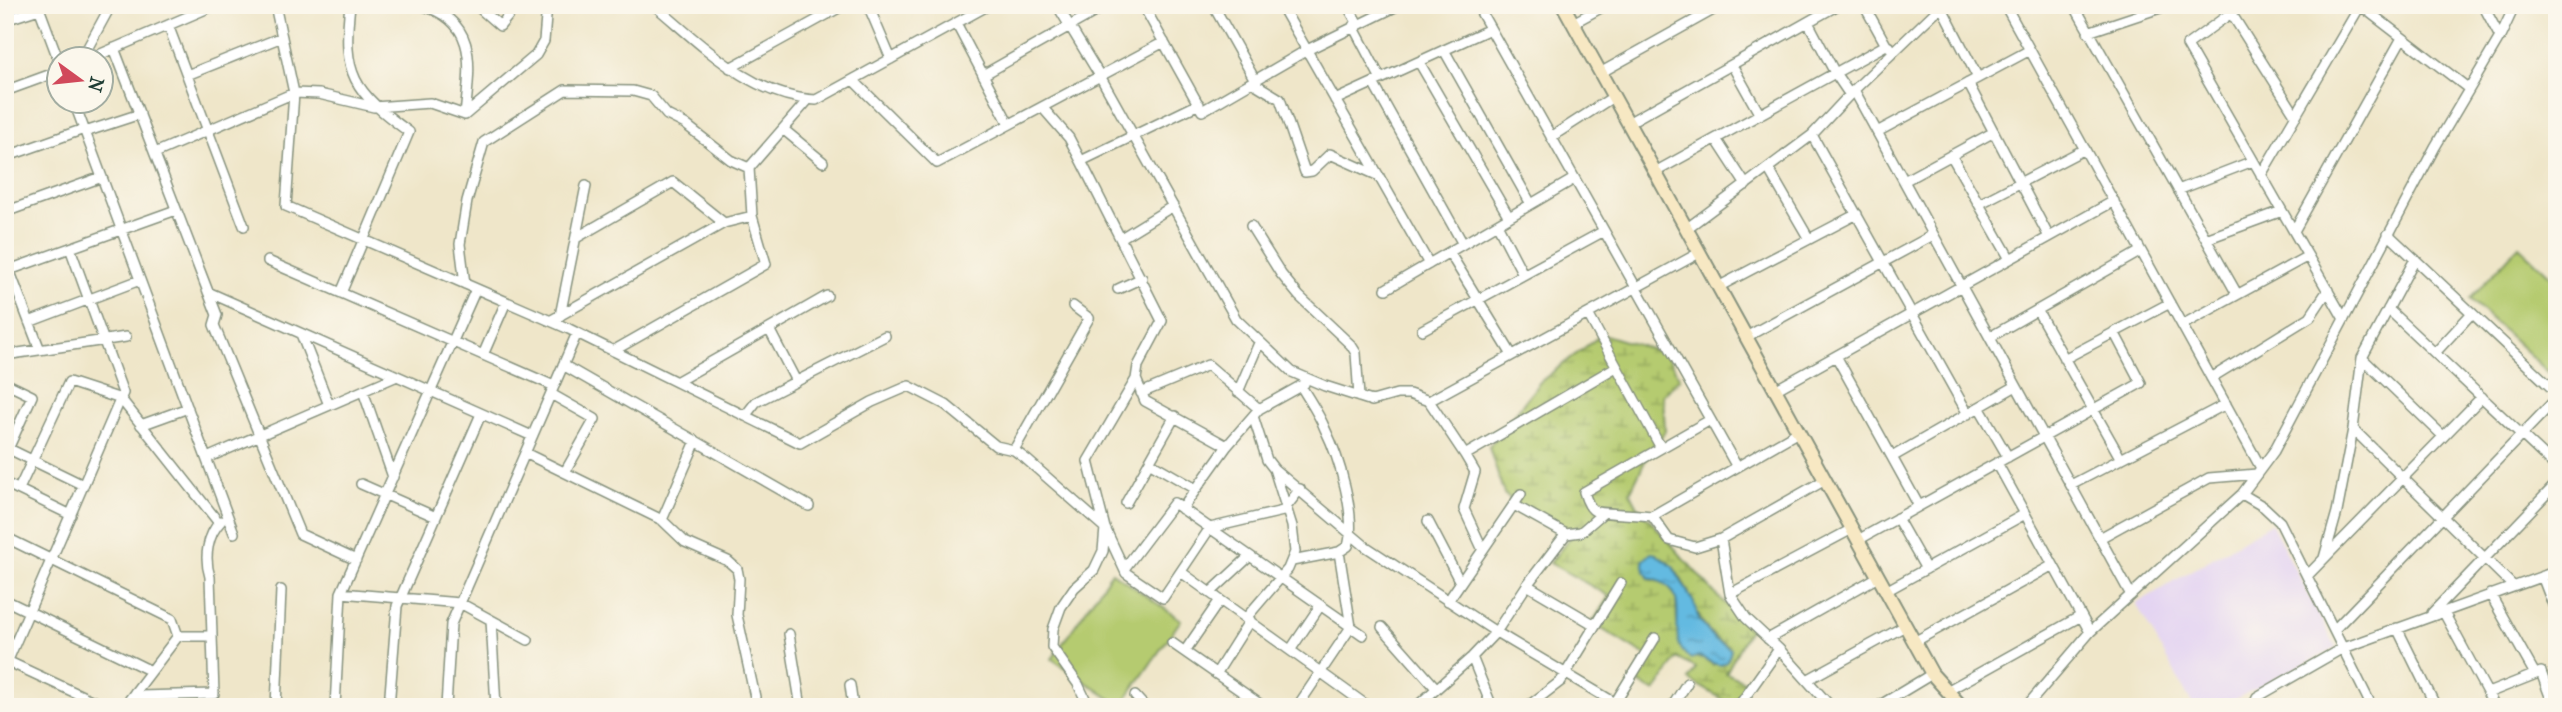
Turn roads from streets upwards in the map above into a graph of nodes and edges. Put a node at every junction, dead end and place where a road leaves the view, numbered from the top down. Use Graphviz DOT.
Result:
graph roads {
  1 [pos="111,5"];
  2 [pos="215,5"];
  3 [pos="275,5"];
  4 [pos="350,5"];
  5 [pos="420,5"];
  6 [pos="477,5"];
  7 [pos="517,5"];
  8 [pos="654,5"];
  9 [pos="844,5"];
  10 [pos="868,5"];
  11 [pos="989,5"];
  12 [pos="1057,5"];
  13 [pos="1107,5"];
  14 [pos="1143,5"];
  15 [pos="1213,5"];
  16 [pos="1281,5"];
  17 [pos="1347,5"];
  18 [pos="1399,5"];
  19 [pos="1476,5"];
  20 [pos="1563,5"];
  21 [pos="1606,5"];
  22 [pos="1722,5"];
  23 [pos="1838,5"];
  24 [pos="1864,5"];
  25 [pos="2005,5"];
  26 [pos="2074,5"];
  27 [pos="2169,5"];
  28 [pos="2242,5"];
  29 [pos="2483,5"];
  30 [pos="2515,5"];
  31 [pos="546,6"];
  32 [pos="2360,6"];
  33 [pos="38,7"];
  34 [pos="1938,8"];
  35 [pos="2229,9"];
  36 [pos="5,20"];
  37 [pos="1808,22"];
  38 [pos="956,23"];
  39 [pos="1573,23"];
  40 [pos="168,25"];
  41 [pos="1355,25"];
  42 [pos="1070,26"];
  43 [pos="1490,29"];
  44 [pos="2088,32"];
  45 [pos="282,37"];
  46 [pos="2500,37"];
  47 [pos="2402,38"];
  48 [pos="1164,42"];
  49 [pos="1886,45"];
  50 [pos="53,46"];
  51 [pos="89,46"];
  52 [pos="116,47"];
  53 [pos="1307,50"];
  54 [pos="1444,50"];
  55 [pos="1895,51"];
  56 [pos="2030,51"];
  57 [pos="116,53"];
  58 [pos="891,59"];
  59 [pos="1419,62"];
  60 [pos="1732,65"];
  61 [pos="730,68"];
  62 [pos="1600,73"];
  63 [pos="1835,73"];
  64 [pos="187,75"];
  65 [pos="983,75"];
  66 [pos="46,76"];
  67 [pos="1100,76"];
  68 [pos="1978,78"];
  69 [pos="853,80"];
  70 [pos="1253,81"];
  71 [pos="1377,81"];
  72 [pos="1968,83"];
  73 [pos="2469,89"];
  74 [pos="5,91"];
  75 [pos="1852,92"];
  76 [pos="293,93"];
  77 [pos="1613,97"];
  78 [pos="808,100"];
  79 [pos="1335,100"];
  80 [pos="1199,104"];
  81 [pos="374,107"];
  82 [pos="1042,107"];
  83 [pos="139,114"];
  84 [pos="465,115"];
  85 [pos="1760,115"];
  86 [pos="79,116"];
  87 [pos="2296,116"];
  88 [pos="1628,123"];
  89 [pos="1009,124"];
  90 [pos="783,129"];
  91 [pos="84,130"];
  92 [pos="208,130"];
  93 [pos="1877,132"];
  94 [pos="1994,132"];
  95 [pos="1134,135"];
  96 [pos="1812,135"];
  97 [pos="1551,137"];
  98 [pos="1716,139"];
  99 [pos="2085,149"];
  100 [pos="155,153"];
  101 [pos="1951,155"];
  102 [pos="5,157"];
  103 [pos="1081,161"];
  104 [pos="2253,161"];
  105 [pos="823,162"];
  106 [pos="1768,168"];
  107 [pos="749,169"];
  108 [pos="1655,172"];
  109 [pos="2261,175"];
  110 [pos="1379,176"];
  111 [pos="102,177"];
  112 [pos="1574,179"];
  113 [pos="1904,181"];
  114 [pos="2021,183"];
  115 [pos="1746,185"];
  116 [pos="586,186"];
  117 [pos="2178,190"];
  118 [pos="2113,201"];
  119 [pos="1531,204"];
  120 [pos="1979,204"];
  121 [pos="1173,206"];
  122 [pos="176,210"];
  123 [pos="2282,211"];
  124 [pos="5,212"];
  125 [pos="1857,214"];
  126 [pos="752,216"];
  127 [pos="1509,217"];
  128 [pos="724,223"];
  129 [pos="1497,224"];
  130 [pos="244,226"];
  131 [pos="1251,226"];
  132 [pos="121,229"];
  133 [pos="1686,229"];
  134 [pos="1604,231"];
  135 [pos="2294,231"];
  136 [pos="1933,234"];
  137 [pos="2388,234"];
  138 [pos="2049,237"];
  139 [pos="576,238"];
  140 [pos="1121,238"];
  141 [pos="1809,239"];
  142 [pos="2206,239"];
  143 [pos="364,240"];
  144 [pos="1463,244"];
  145 [pos="70,248"];
  146 [pos="2141,251"];
  147 [pos="1449,252"];
  148 [pos="1699,253"];
  149 [pos="2308,256"];
  150 [pos="2010,258"];
  151 [pos="5,259"];
  152 [pos="2414,259"];
  153 [pos="268,261"];
  154 [pos="1883,262"];
  155 [pos="1429,264"];
  156 [pos="9,270"];
  157 [pos="1524,274"];
  158 [pos="1142,278"];
  159 [pos="140,280"];
  160 [pos="465,284"];
  161 [pos="1961,286"];
  162 [pos="1718,287"];
  163 [pos="1636,288"];
  164 [pos="477,289"];
  165 [pos="1118,289"];
  166 [pos="1386,289"];
  167 [pos="2328,290"];
  168 [pos="208,292"];
  169 [pos="341,293"];
  170 [pos="2237,295"];
  171 [pos="827,296"];
  172 [pos="89,299"];
  173 [pos="1478,299"];
  174 [pos="506,302"];
  175 [pos="2170,303"];
  176 [pos="1073,306"];
  177 [pos="2388,309"];
  178 [pos="2037,310"];
  179 [pos="1912,313"];
  180 [pos="2472,313"];
  181 [pos="1588,314"];
  182 [pos="560,316"];
  183 [pos="2344,319"];
  184 [pos="550,321"];
  185 [pos="29,322"];
  186 [pos="2182,325"];
  187 [pos="769,329"];
  188 [pos="1422,330"];
  189 [pos="2114,332"];
  190 [pos="577,333"];
  191 [pos="301,334"];
  192 [pos="885,335"];
  193 [pos="126,337"];
  194 [pos="1746,337"];
  195 [pos="1990,337"];
  196 [pos="104,341"];
  197 [pos="453,342"];
  198 [pos="1259,343"];
  199 [pos="40,350"];
  200 [pos="613,351"];
  201 [pos="2435,353"];
  202 [pos="5,355"];
  203 [pos="483,355"];
  204 [pos="1512,355"];
  205 [pos="1836,356"];
  206 [pos="2362,358"];
  207 [pos="2064,359"];
  208 [pos="564,365"];
  209 [pos="1616,366"];
  210 [pos="397,376"];
  211 [pos="2211,378"];
  212 [pos="1136,379"];
  213 [pos="1311,380"];
  214 [pos="796,381"];
  215 [pos="676,382"];
  216 [pos="5,383"];
  217 [pos="1301,386"];
  218 [pos="2016,386"];
  219 [pos="552,390"];
  220 [pos="1775,390"];
  221 [pos="363,391"];
  222 [pos="431,391"];
  223 [pos="1238,392"];
  224 [pos="1141,393"];
  225 [pos="2557,395"];
  226 [pos="1359,397"];
  227 [pos="2482,397"];
  228 [pos="121,399"];
  229 [pos="1429,401"];
  230 [pos="2226,404"];
  231 [pos="329,405"];
  232 [pos="1979,407"];
  233 [pos="188,408"];
  234 [pos="2093,410"];
  235 [pos="1256,413"];
  236 [pos="481,414"];
  237 [pos="1968,414"];
  238 [pos="745,416"];
  239 [pos="1175,416"];
  240 [pos="1710,420"];
  241 [pos="141,425"];
  242 [pos="2353,429"];
  243 [pos="1798,432"];
  244 [pos="260,435"];
  245 [pos="2521,435"];
  246 [pos="532,436"];
  247 [pos="2443,436"];
  248 [pos="2044,437"];
  249 [pos="696,441"];
  250 [pos="1227,446"];
  251 [pos="7,448"];
  252 [pos="1661,448"];
  253 [pos="1014,450"];
  254 [pos="525,453"];
  255 [pos="1465,455"];
  256 [pos="1892,457"];
  257 [pos="2008,457"];
  258 [pos="206,458"];
  259 [pos="2121,459"];
  260 [pos="32,460"];
  261 [pos="1149,462"];
  262 [pos="1997,463"];
  263 [pos="1737,467"];
  264 [pos="2557,468"];
  265 [pos="1274,470"];
  266 [pos="2259,471"];
  267 [pos="565,472"];
  268 [pos="393,477"];
  269 [pos="2403,478"];
  270 [pos="1825,480"];
  271 [pos="5,483"];
  272 [pos="2557,483"];
  273 [pos="361,484"];
  274 [pos="83,485"];
  275 [pos="2071,485"];
  276 [pos="19,489"];
  277 [pos="1196,489"];
  278 [pos="1300,489"];
  279 [pos="385,494"];
  280 [pos="2242,494"];
  281 [pos="1521,495"];
  282 [pos="1126,503"];
  283 [pos="1514,505"];
  284 [pos="809,506"];
  285 [pos="1919,506"];
  286 [pos="1286,507"];
  287 [pos="1182,509"];
  288 [pos="1603,513"];
  289 [pos="2025,514"];
  290 [pos="71,515"];
  291 [pos="1652,516"];
  292 [pos="229,517"];
  293 [pos="436,517"];
  294 [pos="2442,517"];
  295 [pos="1897,518"];
  296 [pos="662,520"];
  297 [pos="1427,521"];
  298 [pos="219,523"];
  299 [pos="1105,528"];
  300 [pos="1210,528"];
  301 [pos="234,533"];
  302 [pos="1566,534"];
  303 [pos="1855,534"];
  304 [pos="1352,535"];
  305 [pos="5,537"];
  306 [pos="2100,538"];
  307 [pos="1721,539"];
  308 [pos="1482,548"];
  309 [pos="1339,552"];
  310 [pos="1250,556"];
  311 [pos="2324,558"];
  312 [pos="2485,558"];
  313 [pos="51,560"];
  314 [pos="356,560"];
  315 [pos="1292,561"];
  316 [pos="2053,565"];
  317 [pos="1124,569"];
  318 [pos="1926,569"];
  319 [pos="2557,571"];
  320 [pos="1181,572"];
  321 [pos="2307,576"];
  322 [pos="2542,576"];
  323 [pos="1878,577"];
  324 [pos="1279,578"];
  325 [pos="1460,582"];
  326 [pos="1621,583"];
  327 [pos="1527,584"];
  328 [pos="2512,585"];
  329 [pos="281,590"];
  330 [pos="1886,591"];
  331 [pos="341,593"];
  332 [pos="1210,593"];
  333 [pos="1730,594"];
  334 [pos="2490,594"];
  335 [pos="2131,595"];
  336 [pos="401,598"];
  337 [pos="5,600"];
  338 [pos="1220,600"];
  339 [pos="1448,601"];
  340 [pos="460,603"];
  341 [pos="1320,606"];
  342 [pos="29,611"];
  343 [pos="2443,611"];
  344 [pos="2557,615"];
  345 [pos="2081,616"];
  346 [pos="2430,616"];
  347 [pos="1248,619"];
  348 [pos="491,620"];
  349 [pos="1595,625"];
  350 [pos="1905,626"];
  351 [pos="1351,627"];
  352 [pos="1382,627"];
  353 [pos="2397,628"];
  354 [pos="2335,629"];
  355 [pos="1496,632"];
  356 [pos="2090,632"];
  357 [pos="789,634"];
  358 [pos="1363,635"];
  359 [pos="178,636"];
  360 [pos="212,636"];
  361 [pos="1655,638"];
  362 [pos="1768,639"];
  363 [pos="528,640"];
  364 [pos="1914,642"];
  365 [pos="1172,643"];
  366 [pos="1291,649"];
  367 [pos="1779,649"];
  368 [pos="2341,649"];
  369 [pos="1185,651"];
  370 [pos="1472,657"];
  371 [pos="6,663"];
  372 [pos="151,671"];
  373 [pos="1322,671"];
  374 [pos="1565,673"];
  375 [pos="1216,674"];
  376 [pos="1932,674"];
  377 [pos="2535,674"];
  378 [pos="1807,680"];
  379 [pos="1687,683"];
  380 [pos="850,685"];
  381 [pos="1436,688"];
  382 [pos="1947,691"];
  383 [pos="2488,693"];
  384 [pos="1135,696"];
  385 [pos="138,698"];
  386 [pos="1619,705"];
  387 [pos="106,707"];
  388 [pos="124,707"];
  389 [pos="276,707"];
  390 [pos="335,707"];
  391 [pos="389,707"];
  392 [pos="446,707"];
  393 [pos="496,707"];
  394 [pos="751,707"];
  395 [pos="801,707"];
  396 [pos="853,707"];
  397 [pos="1089,707"];
  398 [pos="1145,707"];
  399 [pos="1264,707"];
  400 [pos="1297,707"];
  401 [pos="1369,707"];
  402 [pos="1416,707"];
  403 [pos="1492,707"];
  404 [pos="1527,707"];
  405 [pos="1672,707"];
  406 [pos="1738,707"];
  407 [pos="1831,707"];
  408 [pos="1877,707"];
  409 [pos="1962,707"];
  410 [pos="2026,707"];
  411 [pos="2253,707"];
  412 [pos="2372,707"];
  413 [pos="2436,707"];
  414 [pos="2495,707"];
  415 [pos="2554,707"];
  1 -- 51 [label="street"];
  2 -- 40 [label="street"];
  3 -- 45 [label="street"];
  4 -- 81 [label="street"];
  5 -- 84 [label="street"];
  6 -- 7 [label="street"];
  8 -- 61 [label="street"];
  9 -- 61 [label="street"];
  10 -- 58 [label="street"];
  11 -- 38 [label="street"];
  12 -- 42 [label="street"];
  13 -- 42 [label="street"];
  14 -- 48 [label="street"];
  15 -- 70 [label="street"];
  16 -- 53 [label="street"];
  17 -- 41 [label="street"];
  18 -- 41 [label="street"];
  19 -- 43 [label="street"];
  20 -- 39 [label="street"];
  21 -- 39 [label="street"];
  22 -- 62 [label="street"];
  23 -- 37 [label="street"];
  24 -- 49 [label="street"];
  25 -- 56 [label="street"];
  26 -- 44 [label="street"];
  27 -- 44 [label="street"];
  28 -- 35 [label="street"];
  29 -- 46 [label="street"];
  30 -- 46 [label="street"];
  31 -- 84 [label="street"];
  32 -- 47 [label="street"];
  32 -- 87 [label="street"];
  33 -- 36 [label="street"];
  33 -- 50 [label="street"];
  34 -- 55 [label="street"];
  34 -- 68 [label="street"];
  35 -- 87 [label="street"];
  35 -- 104 [label="street"];
  37 -- 60 [label="street"];
  37 -- 63 [label="street"];
  38 -- 58 [label="street"];
  38 -- 65 [label="street"];
  39 -- 62 [label="street"];
  40 -- 52 [label="street"];
  40 -- 64 [label="street"];
  41 -- 53 [label="street"];
  41 -- 71 [label="street"];
  42 -- 65 [label="street"];
  42 -- 67 [label="street"];
  43 -- 54 [label="street"];
  43 -- 97 [label="street"];
  44 -- 117 [label="street"];
  45 -- 64 [label="street"];
  45 -- 76 [label="street"];
  46 -- 73 [label="street"];
  47 -- 73 [label="street"];
  47 -- 135 [label="street"];
  48 -- 67 [label="street"];
  48 -- 80 [label="street"];
  49 -- 55 [label="street"];
  49 -- 63 [label="street"];
  53 -- 70 [label="street"];
  53 -- 79 [label="street"];
  54 -- 59 [label="street"];
  54 -- 119 [label="street"];
  55 -- 75 [label="street"];
  56 -- 68 [label="street"];
  56 -- 99 [label="street"];
  57 -- 83 [label="street"];
  58 -- 69 [label="street"];
  59 -- 71 [label="street"];
  59 -- 127 [label="street"];
  60 -- 85 [label="street"];
  60 -- 88 [label="street"];
  61 -- 78 [label="street"];
  62 -- 77 [label="street"];
  63 -- 75 [label="street"];
  63 -- 85 [label="street"];
  64 -- 92 [label="street"];
  65 -- 89 [label="street"];
  66 -- 74 [label="street"];
  67 -- 82 [label="street"];
  67 -- 95 [label="street"];
  68 -- 72 [label="street"];
  69 -- 78 [label="street"];
  69 -- 89 [label="street"];
  70 -- 80 [label="street"];
  70 -- 110 [label="street"];
  71 -- 79 [label="street"];
  71 -- 144 [label="street"];
  72 -- 93 [label="street"];
  72 -- 94 [label="street"];
  73 -- 137 [label="street"];
  75 -- 93 [label="street"];
  75 -- 96 [label="street"];
  76 -- 81 [label="street"];
  76 -- 92 [label="street"];
  76 -- 143 [label="street"];
  77 -- 88 [label="street"];
  77 -- 97 [label="street"];
  78 -- 90 [label="street"];
  79 -- 110 [label="street"];
  80 -- 95 [label="street"];
  81 -- 84 [label="street"];
  81 -- 143 [label="street"];
  82 -- 89 [label="street"];
  82 -- 103 [label="street"];
  83 -- 91 [label="street"];
  83 -- 100 [label="street"];
  85 -- 98 [label="street"];
  86 -- 91 [label="street"];
  87 -- 109 [label="street"];
  88 -- 108 [label="street"];
  90 -- 105 [label="street"];
  90 -- 107 [label="street"];
  91 -- 102 [label="street"];
  91 -- 111 [label="street"];
  92 -- 100 [label="street"];
  92 -- 130 [label="street"];
  93 -- 113 [label="street"];
  94 -- 101 [label="street"];
  94 -- 114 [label="street"];
  95 -- 103 [label="street"];
  95 -- 121 [label="street"];
  96 -- 106 [label="street"];
  96 -- 125 [label="street"];
  97 -- 112 [label="street"];
  98 -- 108 [label="street"];
  98 -- 115 [label="street"];
  99 -- 114 [label="street"];
  99 -- 118 [label="street"];
  100 -- 122 [label="street"];
  101 -- 113 [label="street"];
  101 -- 120 [label="street"];
  103 -- 140 [label="street"];
  104 -- 109 [label="street"];
  104 -- 117 [label="street"];
  106 -- 115 [label="street"];
  106 -- 141 [label="street"];
  107 -- 126 [label="street"];
  107 -- 160 [label="street"];
  108 -- 133 [label="street"];
  109 -- 123 [label="street"];
  110 -- 155 [label="street"];
  111 -- 124 [label="street"];
  111 -- 132 [label="street"];
  112 -- 119 [label="street"];
  112 -- 134 [label="street"];
  113 -- 136 [label="street"];
  114 -- 120 [label="street"];
  114 -- 138 [label="street"];
  115 -- 133 [label="street"];
  116 -- 139 [label="street"];
  117 -- 142 [label="street"];
  118 -- 138 [label="street"];
  118 -- 146 [label="street"];
  119 -- 127 [label="street"];
  120 -- 150 [label="street"];
  121 -- 140 [label="street"];
  121 -- 198 [label="street"];
  122 -- 132 [label="street"];
  122 -- 168 [label="street"];
  123 -- 135 [label="street"];
  123 -- 142 [label="street"];
  125 -- 141 [label="street"];
  125 -- 154 [label="street"];
  126 -- 128 [label="street"];
  126 -- 200 [label="street"];
  127 -- 129 [label="street"];
  128 -- 139 [label="street"];
  128 -- 182 [label="street"];
  129 -- 144 [label="street"];
  129 -- 157 [label="street"];
  131 -- 226 [label="street"];
  132 -- 145 [label="street"];
  132 -- 159 [label="street"];
  133 -- 148 [label="street"];
  134 -- 157 [label="street"];
  134 -- 163 [label="street"];
  135 -- 149 [label="street"];
  136 -- 154 [label="street"];
  136 -- 161 [label="street"];
  137 -- 152 [label="street"];
  137 -- 183 [label="street"];
  138 -- 150 [label="street"];
  139 -- 182 [label="street"];
  140 -- 158 [label="street"];
  141 -- 162 [label="street"];
  142 -- 170 [label="street"];
  143 -- 160 [label="street"];
  143 -- 169 [label="street"];
  144 -- 147 [label="street"];
  145 -- 156 [label="street"];
  145 -- 172 [label="street"];
  146 -- 175 [label="street"];
  146 -- 178 [label="street"];
  147 -- 155 [label="street"];
  147 -- 173 [label="street"];
  148 -- 162 [label="street"];
  148 -- 163 [label="street"];
  149 -- 167 [label="street"];
  149 -- 170 [label="street"];
  150 -- 161 [label="street"];
  151 -- 156 [label="street"];
  152 -- 177 [label="street"];
  152 -- 180 [label="street"];
  153 -- 169 [label="street"];
  154 -- 179 [label="street"];
  154 -- 194 [label="street"];
  155 -- 166 [label="street"];
  156 -- 185 [label="street"];
  157 -- 173 [label="street"];
  158 -- 165 [label="street"];
  158 -- 212 [label="street"];
  159 -- 172 [label="street"];
  159 -- 233 [label="street"];
  160 -- 164 [label="street"];
  161 -- 179 [label="street"];
  161 -- 195 [label="street"];
  162 -- 194 [label="street"];
  163 -- 181 [label="street"];
  163 -- 240 [label="street"];
  164 -- 174 [label="street"];
  164 -- 197 [label="street"];
  167 -- 183 [label="street"];
  167 -- 211 [label="street"];
  168 -- 191 [label="street"];
  168 -- 244 [label="street"];
  169 -- 197 [label="street"];
  170 -- 186 [label="street"];
  171 -- 187 [label="street"];
  172 -- 185 [label="street"];
  172 -- 196 [label="street"];
  173 -- 188 [label="street"];
  173 -- 204 [label="street"];
  174 -- 184 [label="street"];
  174 -- 203 [label="street"];
  175 -- 186 [label="street"];
  175 -- 189 [label="street"];
  176 -- 253 [label="street"];
  177 -- 201 [label="street"];
  177 -- 206 [label="street"];
  178 -- 195 [label="street"];
  178 -- 207 [label="street"];
  179 -- 205 [label="street"];
  179 -- 237 [label="street"];
  180 -- 201 [label="street"];
  180 -- 225 [label="street"];
  181 -- 204 [label="street"];
  181 -- 209 [label="street"];
  182 -- 184 [label="street"];
  183 -- 266 [label="street"];
  184 -- 190 [label="street"];
  185 -- 199 [label="street"];
  186 -- 211 [label="street"];
  187 -- 214 [label="street"];
  187 -- 215 [label="street"];
  189 -- 207 [label="street"];
  189 -- 234 [label="street"];
  190 -- 200 [label="street"];
  190 -- 208 [label="street"];
  191 -- 210 [label="street"];
  191 -- 231 [label="street"];
  192 -- 214 [label="street"];
  193 -- 196 [label="street"];
  194 -- 220 [label="street"];
  195 -- 218 [label="street"];
  196 -- 199 [label="street"];
  196 -- 228 [label="street"];
  197 -- 203 [label="street"];
  197 -- 222 [label="street"];
  198 -- 213 [label="street"];
  198 -- 223 [label="street"];
  199 -- 202 [label="street"];
  200 -- 215 [label="street"];
  201 -- 227 [label="street"];
  203 -- 219 [label="street"];
  204 -- 229 [label="street"];
  205 -- 220 [label="street"];
  205 -- 256 [label="street"];
  206 -- 242 [label="street"];
  206 -- 247 [label="street"];
  207 -- 234 [label="street"];
  208 -- 219 [label="street"];
  208 -- 249 [label="street"];
  209 -- 252 [label="street"];
  209 -- 255 [label="street"];
  210 -- 221 [label="street"];
  210 -- 222 [label="street"];
  211 -- 230 [label="street"];
  212 -- 224 [label="street"];
  212 -- 299 [label="street"];
  213 -- 217 [label="street"];
  213 -- 226 [label="street"];
  214 -- 238 [label="street"];
  215 -- 238 [label="street"];
  216 -- 251 [label="street"];
  217 -- 235 [label="street"];
  217 -- 304 [label="street"];
  218 -- 232 [label="street"];
  218 -- 248 [label="street"];
  219 -- 246 [label="street"];
  219 -- 267 [label="street"];
  220 -- 243 [label="street"];
  221 -- 231 [label="street"];
  221 -- 268 [label="street"];
  222 -- 236 [label="street"];
  222 -- 268 [label="street"];
  223 -- 224 [label="street"];
  223 -- 235 [label="street"];
  224 -- 239 [label="street"];
  225 -- 245 [label="street"];
  226 -- 229 [label="street"];
  227 -- 245 [label="street"];
  227 -- 247 [label="street"];
  228 -- 241 [label="street"];
  228 -- 260 [label="street"];
  228 -- 274 [label="street"];
  229 -- 255 [label="street"];
  230 -- 259 [label="street"];
  230 -- 266 [label="street"];
  231 -- 244 [label="street"];
  232 -- 237 [label="street"];
  232 -- 257 [label="street"];
  233 -- 241 [label="street"];
  233 -- 258 [label="street"];
  234 -- 248 [label="street"];
  234 -- 259 [label="street"];
  235 -- 250 [label="street"];
  235 -- 265 [label="street"];
  236 -- 246 [label="street"];
  236 -- 293 [label="street"];
  237 -- 256 [label="street"];
  238 -- 253 [label="street"];
  239 -- 250 [label="street"];
  239 -- 261 [label="street"];
  240 -- 252 [label="street"];
  240 -- 263 [label="street"];
  241 -- 298 [label="street"];
  242 -- 269 [label="street"];
  242 -- 311 [label="street"];
  243 -- 263 [label="street"];
  243 -- 270 [label="street"];
  244 -- 258 [label="street"];
  244 -- 314 [label="street"];
  245 -- 264 [label="street"];
  245 -- 294 [label="street"];
  246 -- 254 [label="street"];
  247 -- 269 [label="street"];
  248 -- 257 [label="street"];
  248 -- 275 [label="street"];
  249 -- 284 [label="street"];
  249 -- 296 [label="street"];
  250 -- 277 [label="street"];
  251 -- 260 [label="street"];
  252 -- 288 [label="street"];
  253 -- 299 [label="street"];
  254 -- 267 [label="street"];
  254 -- 340 [label="street"];
  255 -- 308 [label="street"];
  256 -- 285 [label="street"];
  257 -- 262 [label="street"];
  258 -- 292 [label="street"];
  259 -- 275 [label="street"];
  260 -- 274 [label="street"];
  260 -- 276 [label="street"];
  261 -- 277 [label="street"];
  261 -- 282 [label="street"];
  262 -- 285 [label="street"];
  262 -- 289 [label="street"];
  263 -- 291 [label="street"];
  265 -- 278 [label="street"];
  265 -- 286 [label="street"];
  266 -- 280 [label="street"];
  266 -- 306 [label="street"];
  267 -- 296 [label="street"];
  268 -- 279 [label="street"];
  269 -- 294 [label="street"];
  269 -- 311 [label="street"];
  270 -- 303 [label="street"];
  270 -- 307 [label="street"];
  271 -- 276 [label="street"];
  272 -- 312 [label="street"];
  273 -- 279 [label="street"];
  274 -- 290 [label="street"];
  275 -- 306 [label="street"];
  276 -- 290 [label="street"];
  277 -- 287 [label="street"];
  278 -- 286 [label="street"];
  278 -- 304 [label="street"];
  279 -- 293 [label="street"];
  279 -- 314 [label="street"];
  280 -- 321 [label="street"];
  280 -- 335 [label="street"];
  281 -- 283 [label="street"];
  283 -- 302 [label="street"];
  283 -- 308 [label="street"];
  285 -- 295 [label="street"];
  286 -- 300 [label="street"];
  286 -- 315 [label="street"];
  287 -- 300 [label="street"];
  287 -- 317 [label="street"];
  288 -- 291 [label="street"];
  288 -- 302 [label="street"];
  289 -- 316 [label="street"];
  289 -- 318 [label="street"];
  290 -- 313 [label="street"];
  291 -- 307 [label="street"];
  292 -- 298 [label="street"];
  292 -- 301 [label="street"];
  293 -- 336 [label="street"];
  294 -- 312 [label="street"];
  294 -- 354 [label="street"];
  295 -- 303 [label="street"];
  295 -- 318 [label="street"];
  296 -- 394 [label="street"];
  297 -- 325 [label="street"];
  298 -- 360 [label="street"];
  299 -- 317 [label="street"];
  299 -- 397 [label="street"];
  300 -- 310 [label="street"];
  300 -- 320 [label="street"];
  302 -- 327 [label="street"];
  303 -- 323 [label="street"];
  303 -- 333 [label="street"];
  304 -- 309 [label="street"];
  304 -- 339 [label="street"];
  305 -- 313 [label="street"];
  306 -- 335 [label="street"];
  307 -- 333 [label="street"];
  308 -- 325 [label="street"];
  309 -- 315 [label="street"];
  309 -- 351 [label="street"];
  310 -- 324 [label="street"];
  310 -- 332 [label="street"];
  311 -- 321 [label="street"];
  312 -- 328 [label="street"];
  312 -- 346 [label="street"];
  313 -- 342 [label="street"];
  313 -- 359 [label="street"];
  314 -- 331 [label="street"];
  315 -- 324 [label="street"];
  316 -- 345 [label="street"];
  316 -- 364 [label="street"];
  317 -- 320 [label="street"];
  318 -- 330 [label="street"];
  319 -- 322 [label="street"];
  320 -- 332 [label="street"];
  321 -- 354 [label="street"];
  322 -- 328 [label="street"];
  322 -- 344 [label="street"];
  323 -- 330 [label="street"];
  323 -- 362 [label="street"];
  324 -- 341 [label="street"];
  324 -- 347 [label="street"];
  325 -- 339 [label="street"];
  326 -- 349 [label="street"];
  327 -- 349 [label="street"];
  327 -- 355 [label="street"];
  328 -- 334 [label="street"];
  329 -- 389 [label="street"];
  330 -- 350 [label="street"];
  331 -- 336 [label="street"];
  331 -- 390 [label="street"];
  332 -- 338 [label="street"];
  333 -- 362 [label="street"];
  334 -- 343 [label="street"];
  334 -- 377 [label="street"];
  335 -- 356 [label="street"];
  336 -- 340 [label="street"];
  336 -- 391 [label="street"];
  337 -- 342 [label="street"];
  338 -- 347 [label="street"];
  338 -- 369 [label="street"];
  339 -- 355 [label="street"];
  340 -- 348 [label="street"];
  340 -- 392 [label="street"];
  341 -- 351 [label="street"];
  341 -- 366 [label="street"];
  342 -- 371 [label="street"];
  342 -- 372 [label="street"];
  343 -- 346 [label="street"];
  343 -- 383 [label="street"];
  345 -- 356 [label="street"];
  345 -- 382 [label="street"];
  346 -- 353 [label="street"];
  347 -- 366 [label="street"];
  347 -- 375 [label="street"];
  348 -- 363 [label="street"];
  348 -- 393 [label="street"];
  349 -- 374 [label="street"];
  350 -- 364 [label="street"];
  350 -- 378 [label="street"];
  351 -- 358 [label="street"];
  351 -- 373 [label="street"];
  352 -- 381 [label="street"];
  353 -- 368 [label="street"];
  353 -- 413 [label="street"];
  354 -- 368 [label="street"];
  355 -- 370 [label="street"];
  355 -- 374 [label="street"];
  356 -- 410 [label="street"];
  357 -- 395 [label="street"];
  359 -- 360 [label="street"];
  359 -- 372 [label="street"];
  360 -- 385 [label="street"];
  361 -- 386 [label="street"];
  362 -- 367 [label="street"];
  364 -- 376 [label="street"];
  365 -- 369 [label="street"];
  366 -- 373 [label="street"];
  367 -- 378 [label="street"];
  367 -- 406 [label="street"];
  368 -- 411 [label="street"];
  368 -- 412 [label="street"];
  369 -- 375 [label="street"];
  370 -- 381 [label="street"];
  370 -- 403 [label="street"];
  371 -- 387 [label="street"];
  372 -- 385 [label="street"];
  373 -- 400 [label="street"];
  373 -- 401 [label="street"];
  374 -- 386 [label="street"];
  374 -- 404 [label="street"];
  375 -- 399 [label="street"];
  376 -- 382 [label="street"];
  376 -- 408 [label="street"];
  377 -- 383 [label="street"];
  377 -- 415 [label="street"];
  378 -- 407 [label="street"];
  379 -- 405 [label="street"];
  380 -- 396 [label="street"];
  381 -- 402 [label="street"];
  382 -- 409 [label="street"];
  383 -- 414 [label="street"];
  384 -- 398 [label="street"];
  385 -- 388 [label="street"];
}
